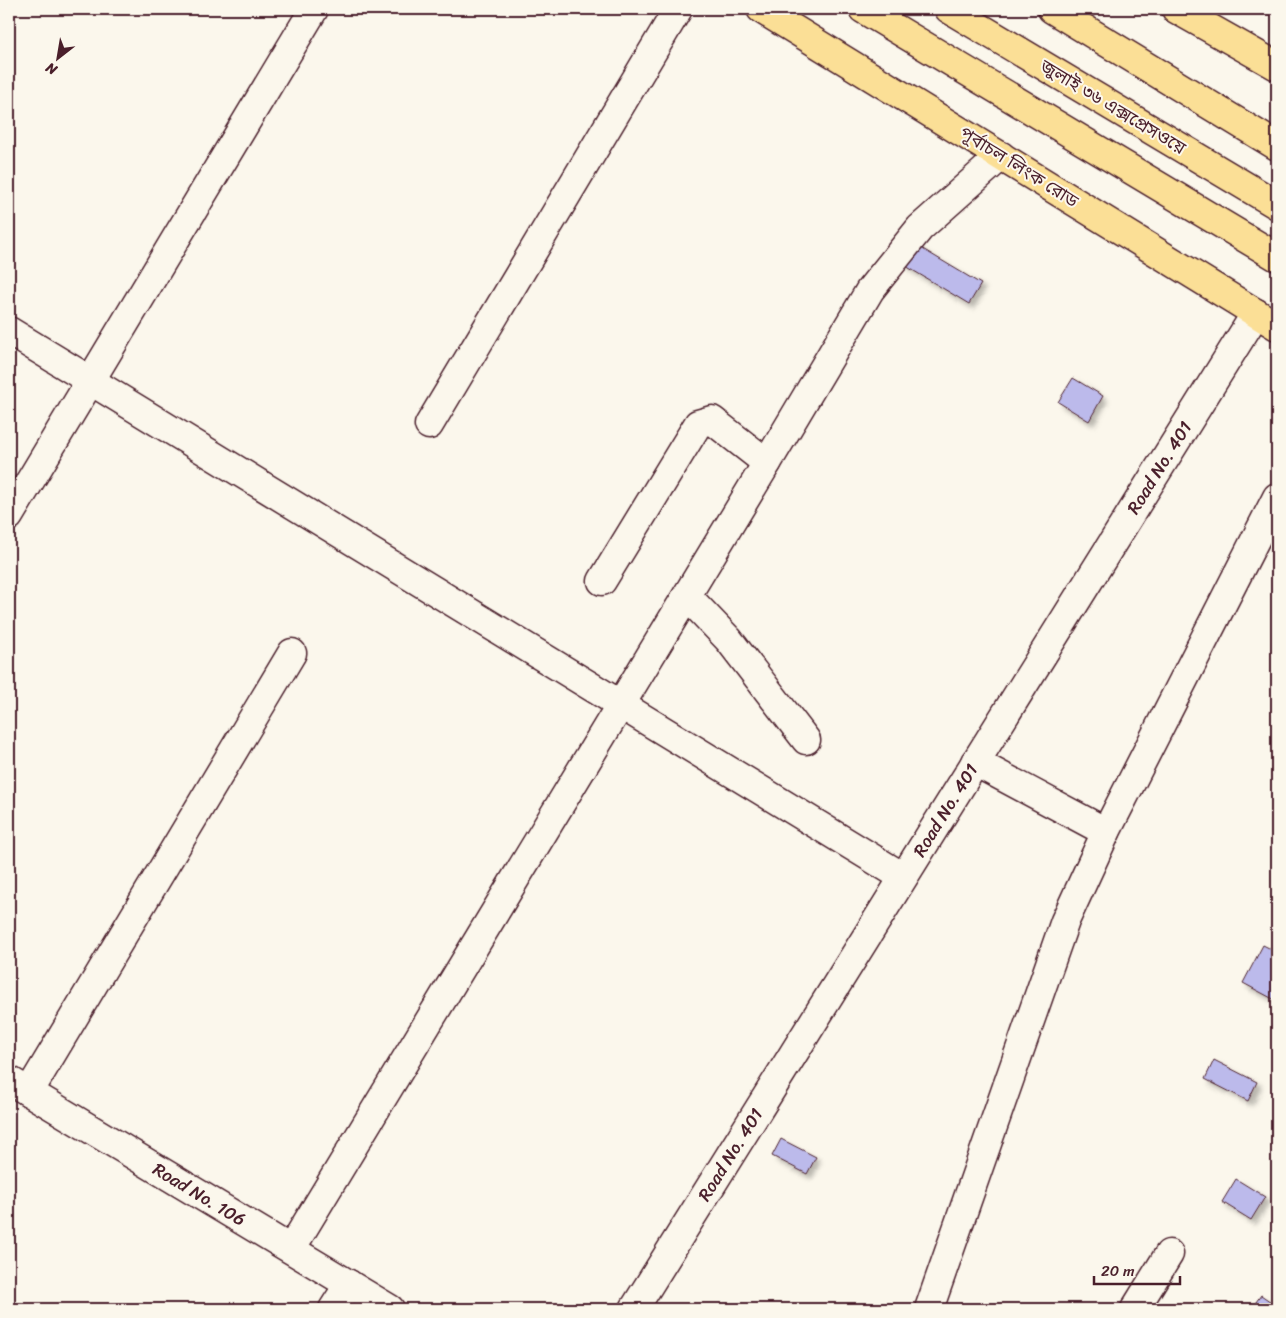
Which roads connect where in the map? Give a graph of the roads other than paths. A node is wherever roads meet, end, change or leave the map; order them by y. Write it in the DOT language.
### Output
graph roads {
  1 [pos="314,9"];
  2 [pos="678,9"];
  3 [pos="761,9"];
  4 [pos="863,9"];
  5 [pos="949,9"];
  6 [pos="1052,9"];
  7 [pos="1178,10"];
  8 [pos="1277,66"];
  9 [pos="1277,146"];
  10 [pos="1001,156"];
  11 [pos="1277,205"];
  12 [pos="1277,257"];
  13 [pos="1267,319"];
  14 [pos="9,331"];
  15 [pos="90,380"];
  16 [pos="429,425"];
  17 [pos="767,464"];
  18 [pos="1277,497"];
  19 [pos="9,516"];
  20 [pos="602,582"];
  21 [pos="687,596"];
  22 [pos="292,653"];
  23 [pos="621,704"];
  24 [pos="806,740"];
  25 [pos="975,762"];
  26 [pos="1106,832"];
  27 [pos="903,877"];
  28 [pos="19,1086"];
  29 [pos="290,1249"];
  30 [pos="1169,1254"];
  31 [pos="349,1284"];
  32 [pos="333,1309"];
  33 [pos="390,1309"];
  34 [pos="634,1309"];
  35 [pos="929,1309"];
  36 [pos="1135,1309"];
  1 -- 15 [label="street"];
  2 -- 16 [label="street"];
  3 -- 10 [label="main road, পূর্বাচল লিংক রোড"];
  4 -- 12 [label="main road"];
  5 -- 11 [label="main road, জুলাই ৩৬ এক্সপ্রেসওয়ে"];
  6 -- 9 [label="main road"];
  7 -- 8 [label="main road"];
  10 -- 13 [label="main road, পূর্বাচল লিংক রোড"];
  10 -- 17 [label="street"];
  13 -- 25 [label="street, Road No. 401"];
  14 -- 15 [label="street"];
  15 -- 19 [label="street"];
  15 -- 23 [label="street"];
  17 -- 20 [label="street"];
  17 -- 21 [label="street"];
  18 -- 26 [label="street"];
  21 -- 23 [label="street"];
  21 -- 24 [label="street"];
  22 -- 28 [label="street"];
  23 -- 27 [label="street"];
  23 -- 29 [label="street"];
  25 -- 26 [label="street"];
  25 -- 27 [label="street, Road No. 401"];
  26 -- 35 [label="street"];
  27 -- 34 [label="street, Road No. 401"];
  28 -- 29 [label="street, Road No. 106"];
  29 -- 31 [label="street, Road No. 106"];
  30 -- 36 [label="street"];
  31 -- 32 [label="street"];
  31 -- 33 [label="street, Road No. 106"];
}
